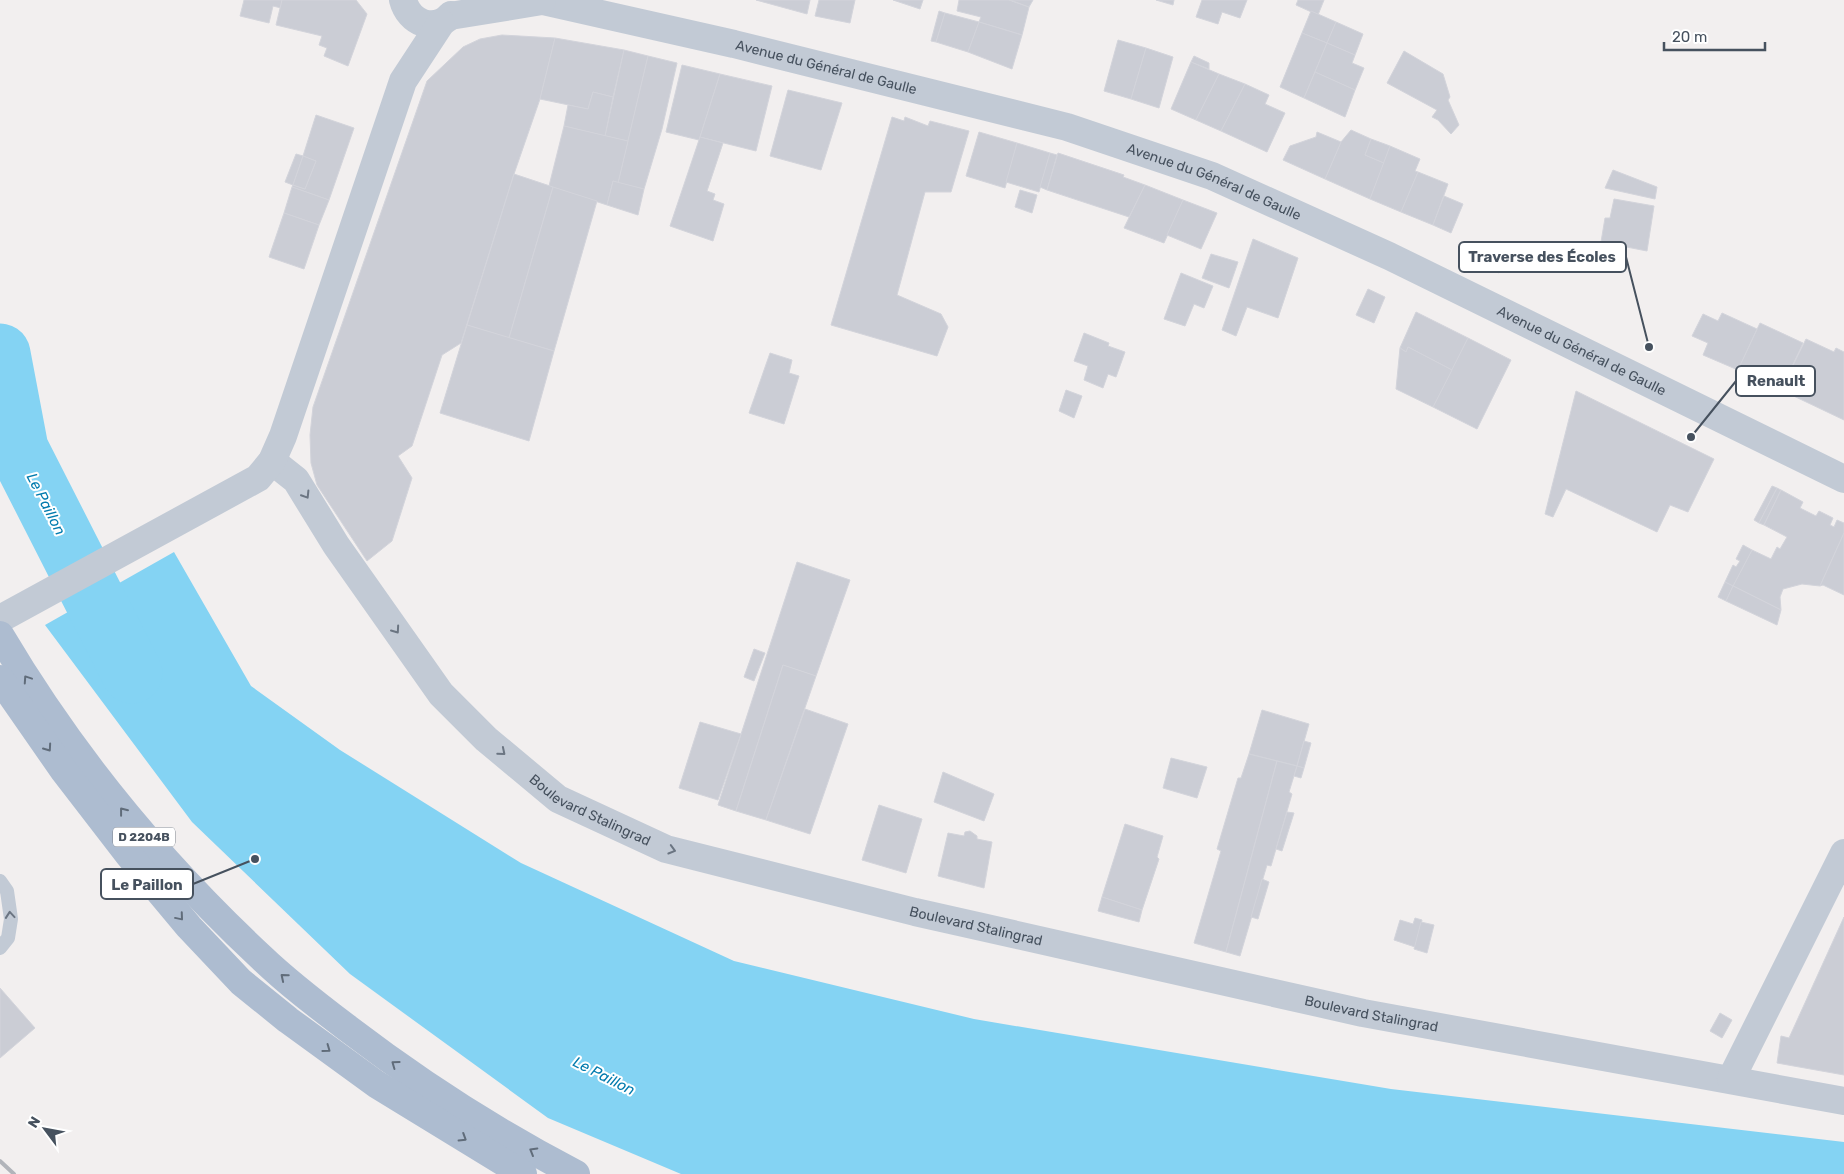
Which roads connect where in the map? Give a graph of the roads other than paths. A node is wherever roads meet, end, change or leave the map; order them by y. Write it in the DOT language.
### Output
graph roads {
  1 [pos="540,1"];
  2 [pos="404,3"];
  3 [pos="449,13"];
  4 [pos="403,81"];
  5 [pos="272,461"];
  6 [pos="1844,479"];
  7 [pos="0,619"];
  8 [pos="0,635"];
  9 [pos="0,679"];
  10 [pos="1844,853"];
  11 [pos="0,881"];
  12 [pos="0,948"];
  13 [pos="1731,1079"];
  14 [pos="1844,1101"];
  15 [pos="523,1174"];
  16 [pos="576,1174"];
  1 -- 3 [label="street, Avenue du Général de Gaulle"];
  1 -- 6 [label="street, Avenue du Général de Gaulle"];
  2 -- 3 [label="street, Avenue du Général de Gaulle"];
  2 -- 4 [label="street"];
  3 -- 4 [label="street"];
  4 -- 5 [label="street"];
  5 -- 7 [label="street"];
  5 -- 13 [label="street, Boulevard Stalingrad, one-way"];
  16 -- 8 [label="main road, D 2204B, one-way"];
  9 -- 15 [label="main road, D 2204B, one-way"];
  10 -- 13 [label="street"];
  12 -- 11 [label="lane, one-way"];
  13 -- 14 [label="street, Boulevard Stalingrad"];
}
